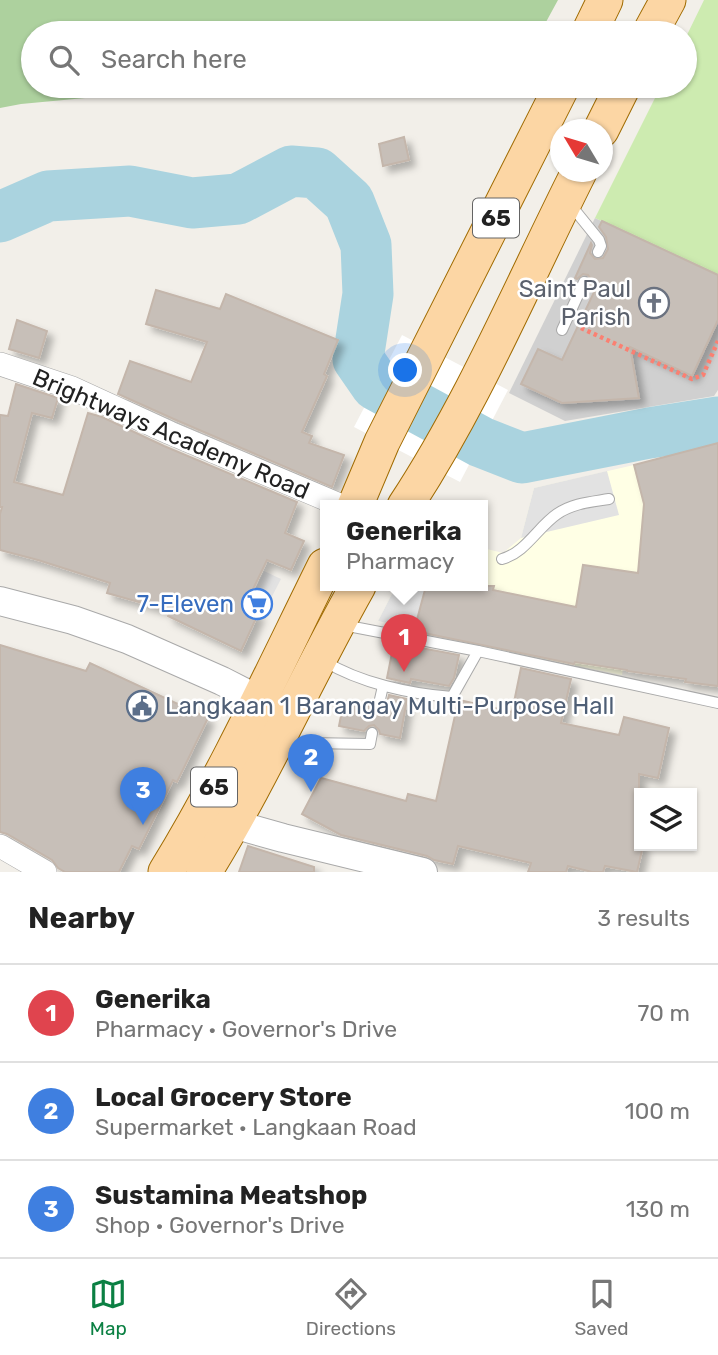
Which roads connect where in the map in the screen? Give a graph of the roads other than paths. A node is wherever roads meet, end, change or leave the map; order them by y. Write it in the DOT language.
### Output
graph roads {
  1 [pos="606,0"];
  2 [pos="668,0"];
  3 [pos="595,21"];
  4 [pos="657,21"];
  5 [pos="556,98"];
  6 [pos="617,98"];
  7 [pos="606,119"];
  8 [pos="572,185"];
  9 [pos="598,252"];
  10 [pos="584,282"];
  11 [pos="564,326"];
  12 [pos="0,364"];
  13 [pos="609,499"];
  14 [pos="328,500"];
  15 [pos="358,500"];
  16 [pos="409,500"];
  17 [pos="502,559"];
  18 [pos="320,576"];
  19 [pos="355,591"];
  20 [pos="0,601"];
  21 [pos="337,624"];
  22 [pos="478,651"];
  23 [pos="319,657"];
  24 [pos="383,686"];
  25 [pos="259,700"];
  26 [pos="718,703"];
  27 [pos="378,708"];
  28 [pos="372,733"];
  29 [pos="273,748"];
  30 [pos="233,824"];
  31 [pos="0,846"];
  32 [pos="45,872"];
  33 [pos="166,872"];
  34 [pos="204,872"];
  35 [pos="423,872"];
  1 -- 3 [label="main road"];
  2 -- 4 [label="main road"];
  5 -- 15 [label="main road, 65"];
  6 -- 7 [label="main road"];
  8 -- 9 [label="lane"];
  8 -- 16 [label="main road, 65"];
  10 -- 11 [label="lane"];
  12 -- 14 [label="street, Brightways Academy Road"];
  13 -- 17 [label="lane"];
  18 -- 25 [label="main road, 65"];
  19 -- 21 [label="main road, 65"];
  20 -- 25 [label="street"];
  21 -- 22 [label="lane"];
  21 -- 23 [label="main road, 65"];
  22 -- 24 [label="lane"];
  22 -- 26 [label="lane"];
  23 -- 24 [label="lane"];
  23 -- 29 [label="main road, 65"];
  24 -- 27 [label="lane"];
  25 -- 33 [label="main road, 65"];
  28 -- 29 [label="lane"];
  29 -- 30 [label="main road, 65"];
  30 -- 34 [label="main road, 65"];
  30 -- 35 [label="street"];
  31 -- 32 [label="street"];
}
